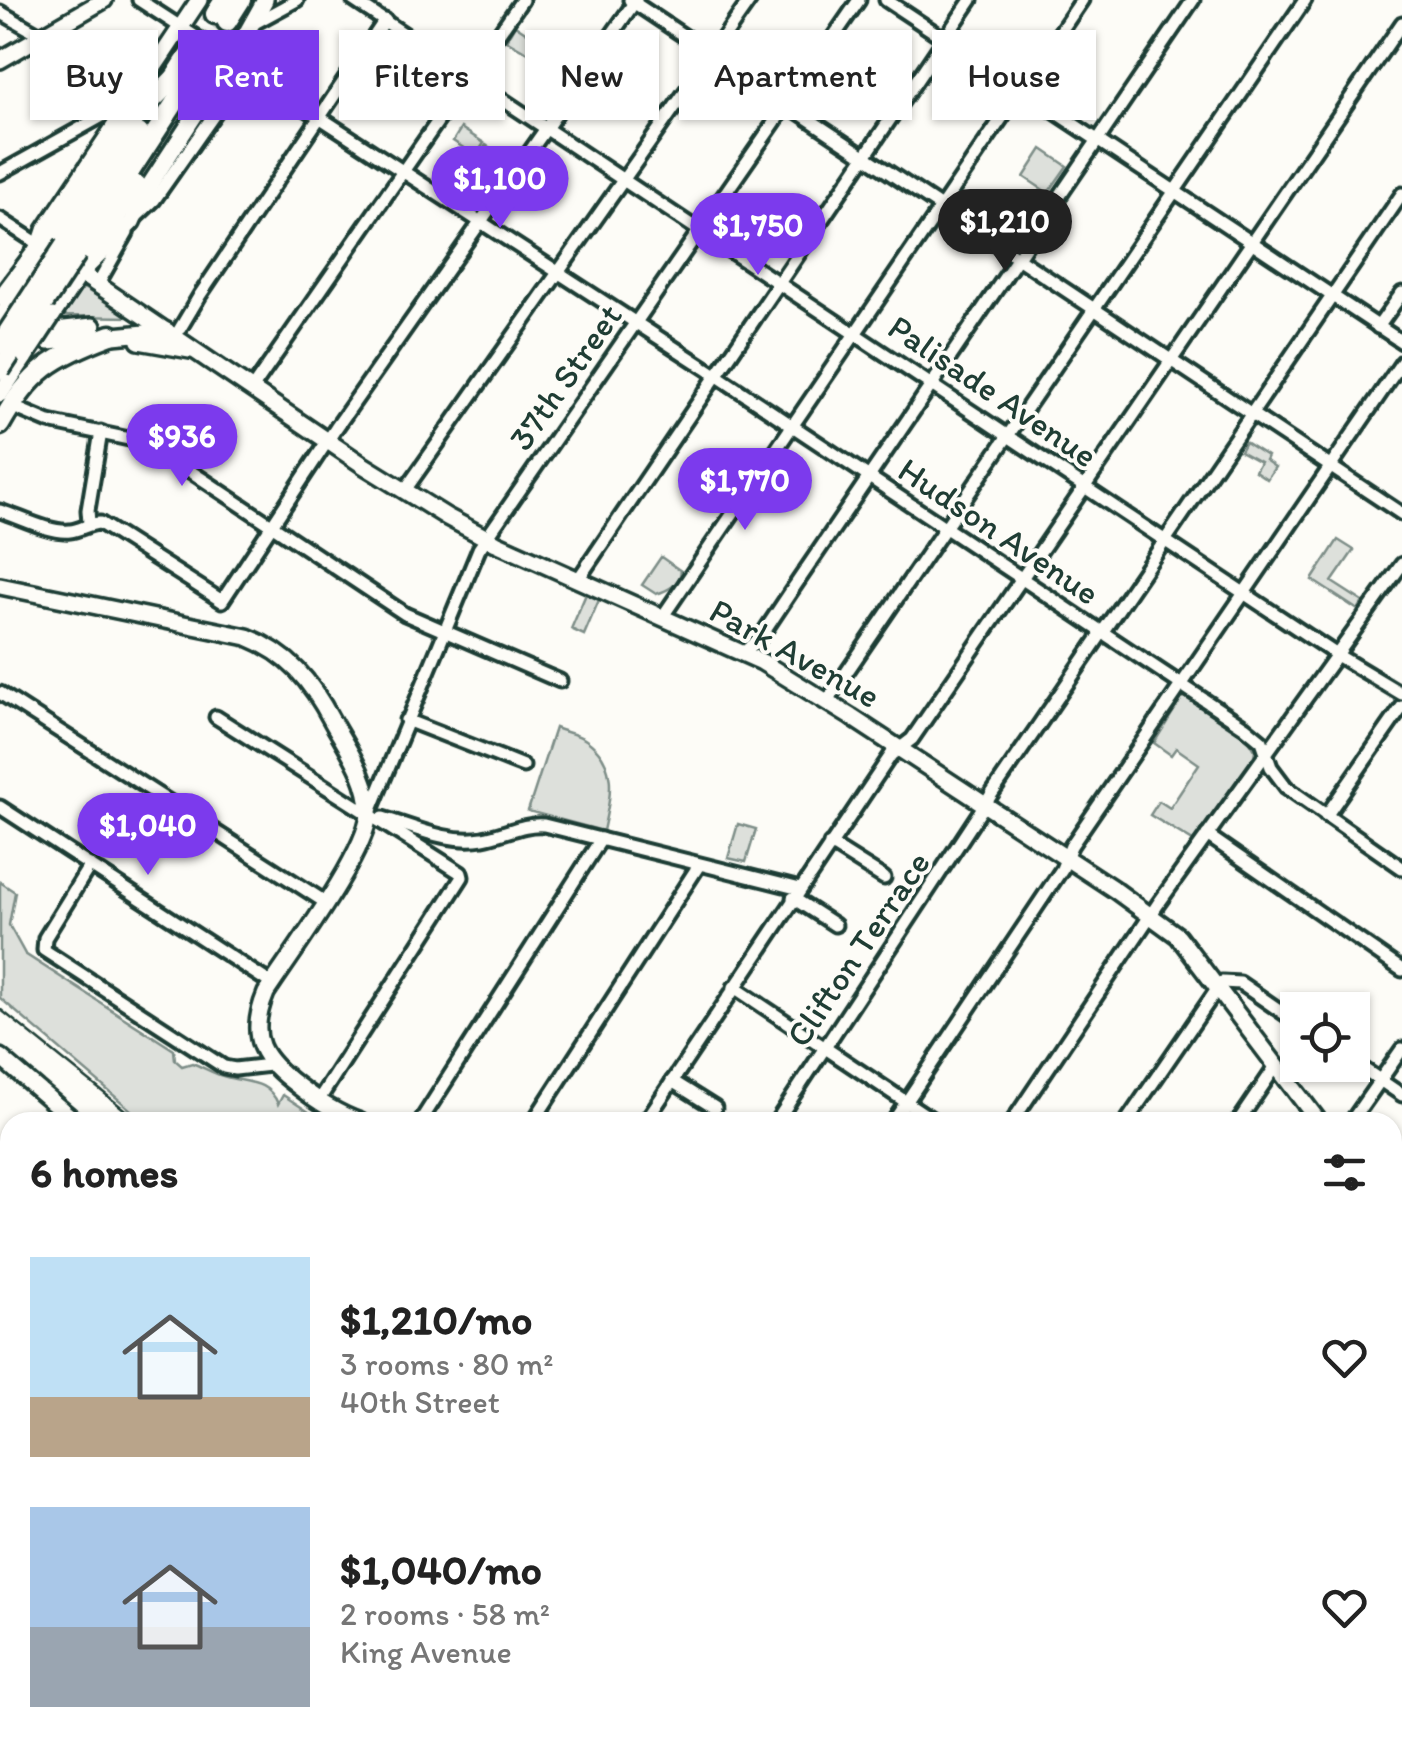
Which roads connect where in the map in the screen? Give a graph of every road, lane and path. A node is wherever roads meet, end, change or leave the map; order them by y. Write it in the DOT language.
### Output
graph roads {
  1 [pos="104,0"];
  2 [pos="139,0"];
  3 [pos="199,0"];
  4 [pos="240,0"];
  5 [pos="265,0"];
  6 [pos="297,0"];
  7 [pos="352,0"];
  8 [pos="522,0"];
  9 [pos="750,0"];
  10 [pos="858,0"];
  11 [pos="886,0"];
  12 [pos="971,0"];
  13 [pos="1082,0"];
  14 [pos="1193,0"];
  15 [pos="1305,0"];
  16 [pos="634,1"];
  17 [pos="0,12"];
  18 [pos="222,12"];
  19 [pos="385,20"];
  20 [pos="1402,23"];
  21 [pos="250,25"];
  22 [pos="182,28"];
  23 [pos="32,30"];
  24 [pos="52,30"];
  25 [pos="185,30"];
  26 [pos="247,30"];
  27 [pos="400,30"];
  28 [pos="501,30"];
  29 [pos="728,30"];
  30 [pos="838,30"];
  31 [pos="951,30"];
  32 [pos="1061,30"];
  33 [pos="679,32"];
  34 [pos="932,32"];
  35 [pos="30,43"];
  36 [pos="932,58"];
  37 [pos="0,60"];
  38 [pos="158,62"];
  39 [pos="505,99"];
  40 [pos="679,99"];
  41 [pos="319,115"];
  42 [pos="322,117"];
  43 [pos="96,120"];
  44 [pos="118,120"];
  45 [pos="192,120"];
  46 [pos="210,120"];
  47 [pos="438,120"];
  48 [pos="776,120"];
  49 [pos="811,120"];
  50 [pos="1000,120"];
  51 [pos="1067,120"];
  52 [pos="547,128"];
  53 [pos="1098,140"];
  54 [pos="865,156"];
  55 [pos="404,170"];
  56 [pos="0,174"];
  57 [pos="623,178"];
  58 [pos="1174,192"];
  59 [pos="1402,194"];
  60 [pos="943,206"];
  61 [pos="0,219"];
  62 [pos="481,221"];
  63 [pos="132,222"];
  64 [pos="701,229"];
  65 [pos="1251,243"];
  66 [pos="64,256"];
  67 [pos="1018,258"];
  68 [pos="558,272"];
  69 [pos="780,282"];
  70 [pos="98,284"];
  71 [pos="1402,293"];
  72 [pos="1330,296"];
  73 [pos="0,298"];
  74 [pos="1095,309"];
  75 [pos="0,322"];
  76 [pos="636,323"];
  77 [pos="1378,327"];
  78 [pos="52,329"];
  79 [pos="856,333"];
  80 [pos="171,334"];
  81 [pos="111,335"];
  82 [pos="4,341"];
  83 [pos="1402,342"];
  84 [pos="194,351"];
  85 [pos="26,357"];
  86 [pos="1171,361"];
  87 [pos="1402,362"];
  88 [pos="0,370"];
  89 [pos="716,374"];
  90 [pos="934,384"];
  91 [pos="252,389"];
  92 [pos="6,400"];
  93 [pos="1251,414"];
  94 [pos="0,426"];
  95 [pos="792,426"];
  96 [pos="101,432"];
  97 [pos="1010,435"];
  98 [pos="329,440"];
  99 [pos="1331,466"];
  100 [pos="870,478"];
  101 [pos="1085,486"];
  102 [pos="405,490"];
  103 [pos="0,511"];
  104 [pos="1402,514"];
  105 [pos="89,523"];
  106 [pos="273,526"];
  107 [pos="946,528"];
  108 [pos="486,538"];
  109 [pos="1165,539"];
  110 [pos="1402,564"];
  111 [pos="579,578"];
  112 [pos="1022,580"];
  113 [pos="0,586"];
  114 [pos="1245,592"];
  115 [pos="663,616"];
  116 [pos="444,630"];
  117 [pos="1102,633"];
  118 [pos="742,654"];
  119 [pos="1337,656"];
  120 [pos="560,681"];
  121 [pos="1181,686"];
  122 [pos="0,693"];
  123 [pos="1402,694"];
  124 [pos="827,701"];
  125 [pos="1402,707"];
  126 [pos="216,717"];
  127 [pos="406,720"];
  128 [pos="900,749"];
  129 [pos="1266,752"];
  130 [pos="524,766"];
  131 [pos="985,805"];
  132 [pos="0,807"];
  133 [pos="369,814"];
  134 [pos="1326,816"];
  135 [pos="1207,835"];
  136 [pos="601,840"];
  137 [pos="830,844"];
  138 [pos="1067,858"];
  139 [pos="699,864"];
  140 [pos="90,865"];
  141 [pos="1402,868"];
  142 [pos="884,878"];
  143 [pos="796,894"];
  144 [pos="325,902"];
  145 [pos="1150,915"];
  146 [pos="835,926"];
  147 [pos="1402,970"];
  148 [pos="272,984"];
  149 [pos="1217,986"];
  150 [pos="734,987"];
  151 [pos="1280,1011"];
  152 [pos="826,1048"];
  153 [pos="1402,1049"];
  154 [pos="0,1057"];
  155 [pos="270,1066"];
  156 [pos="1276,1066"];
  157 [pos="1370,1073"];
  158 [pos="1380,1080"];
  159 [pos="672,1081"];
  160 [pos="1402,1095"];
  161 [pos="318,1102"];
  162 [pos="906,1103"];
  163 [pos="716,1108"];
  164 [pos="64,1112"];
  165 [pos="339,1112"];
  166 [pos="426,1112"];
  167 [pos="539,1112"];
  168 [pos="652,1112"];
  169 [pos="783,1112"];
  170 [pos="900,1112"];
  171 [pos="920,1112"];
  172 [pos="1019,1112"];
  173 [pos="1133,1112"];
  174 [pos="1245,1112"];
  175 [pos="1311,1112"];
  176 [pos="1358,1112"];
  1 -- 24 [label="main road"];
  2 -- 22 [label="street, Hudson Avenue"];
  3 -- 22 [label="main road"];
  4 -- 18 [label="highway"];
  5 -- 21 [label="main road"];
  6 -- 21 [label="street"];
  7 -- 19 [label="street, Palisade Avenue"];
  8 -- 28 [label="street"];
  9 -- 29 [label="street"];
  10 -- 30 [label="street, 37th Street"];
  11 -- 34 [label="street"];
  12 -- 31 [label="street"];
  13 -- 32 [label="street"];
  14 -- 53 [label="street"];
  15 -- 58 [label="street"];
  16 -- 33 [label="street"];
  16 -- 52 [label="street"];
  17 -- 23 [label="street"];
  19 -- 27 [label="street, Palisade Avenue"];
  19 -- 42 [label="street"];
  20 -- 65 [label="street"];
  21 -- 26 [label="main road"];
  22 -- 25 [label="street, Hudson Avenue"];
  22 -- 38 [label="main road"];
  35 -- 37 [label="main road"];
  36 -- 54 [label="street"];
  39 -- 52 [label="street, Palisade Avenue"];
  40 -- 57 [label="street"];
  41 -- 42 [label="street, Hudson Avenue"];
  42 -- 55 [label="street, Hudson Avenue"];
  42 -- 80 [label="street"];
  43 -- 56 [label="street"];
  44 -- 66 [label="main road"];
  45 -- 63 [label="main road"];
  46 -- 63 [label="street"];
  47 -- 55 [label="street"];
  48 -- 64 [label="street, 37th Street"];
  49 -- 54 [label="street"];
  50 -- 60 [label="street"];
  51 -- 53 [label="street"];
  52 -- 57 [label="street, Palisade Avenue"];
  52 -- 62 [label="street"];
  53 -- 58 [label="street"];
  53 -- 67 [label="street"];
  54 -- 60 [label="street"];
  54 -- 69 [label="street"];
  55 -- 62 [label="street, Hudson Avenue"];
  55 -- 91 [label="street"];
  57 -- 64 [label="street, Palisade Avenue"];
  57 -- 68 [label="street"];
  58 -- 65 [label="street"];
  58 -- 74 [label="street"];
  59 -- 72 [label="street, Clifton Terrace"];
  60 -- 67 [label="street"];
  60 -- 79 [label="street"];
  61 -- 66 [label="street"];
  62 -- 68 [label="street, Hudson Avenue"];
  62 -- 98 [label="street"];
  63 -- 66 [label="main road"];
  63 -- 70 [label="street"];
  64 -- 69 [label="street, Palisade Avenue"];
  64 -- 76 [label="street, 37th Street"];
  65 -- 72 [label="street"];
  65 -- 86 [label="street"];
  66 -- 66 [label="highway"];
  66 -- 70 [label="main road, Park Avenue"];
  66 -- 73 [label="main road"];
  66 -- 75 [label="highway"];
  66 -- 78 [label="main road"];
  66 -- 82 [label="highway, bridge"];
  66 -- 88 [label="highway, bridge"];
  67 -- 74 [label="street"];
  67 -- 90 [label="street"];
  68 -- 76 [label="street, Hudson Avenue"];
  68 -- 102 [label="street"];
  69 -- 79 [label="street, Palisade Avenue"];
  69 -- 89 [label="street"];
  70 -- 80 [label="main road, Park Avenue"];
  71 -- 77 [label="street"];
  72 -- 77 [label="street"];
  72 -- 93 [label="street, Clifton Terrace"];
  74 -- 86 [label="street"];
  74 -- 97 [label="street"];
  76 -- 89 [label="street, Hudson Avenue"];
  76 -- 108 [label="street, 37th Street"];
  77 -- 83 [label="street"];
  78 -- 80 [label="main road, Park Avenue"];
  78 -- 81 [label="main road"];
  78 -- 85 [label="main road, bridge"];
  79 -- 90 [label="street, Palisade Avenue"];
  79 -- 95 [label="street"];
  80 -- 81 [label="main road"];
  80 -- 84 [label="main road, Park Avenue"];
  81 -- 84 [label="main road"];
  81 -- 92 [label="highway"];
  84 -- 91 [label="main road, Park Avenue"];
  85 -- 92 [label="highway"];
  86 -- 93 [label="street"];
  86 -- 101 [label="street"];
  87 -- 99 [label="street"];
  89 -- 95 [label="street, Hudson Avenue"];
  89 -- 111 [label="street"];
  90 -- 97 [label="street, Palisade Avenue"];
  90 -- 100 [label="street"];
  91 -- 98 [label="main road, Park Avenue"];
  92 -- 94 [label="highway"];
  92 -- 96 [label="street"];
  93 -- 99 [label="street"];
  93 -- 109 [label="street, Clifton Terrace"];
  95 -- 100 [label="street, Hudson Avenue"];
  95 -- 115 [label="street"];
  96 -- 105 [label="street"];
  96 -- 106 [label="street"];
  97 -- 101 [label="street, Palisade Avenue"];
  97 -- 107 [label="street"];
  98 -- 102 [label="main road, Park Avenue"];
  98 -- 106 [label="street"];
  99 -- 104 [label="street"];
  99 -- 114 [label="street"];
  100 -- 107 [label="street, Hudson Avenue"];
  100 -- 118 [label="street"];
  101 -- 109 [label="street, Palisade Avenue"];
  101 -- 112 [label="street"];
  102 -- 108 [label="main road, Park Avenue"];
  103 -- 105 [label="street"];
  105 -- 106 [label="street"];
  106 -- 116 [label="street"];
  107 -- 112 [label="street, Hudson Avenue"];
  107 -- 124 [label="street"];
  108 -- 111 [label="main road, Park Avenue"];
  108 -- 116 [label="street, 37th Street"];
  109 -- 114 [label="street, Palisade Avenue"];
  109 -- 117 [label="street, Clifton Terrace"];
  110 -- 119 [label="street"];
  111 -- 115 [label="main road, Park Avenue"];
  112 -- 117 [label="street, Hudson Avenue"];
  112 -- 128 [label="street"];
  113 -- 133 [label="main road"];
  114 -- 119 [label="street, Palisade Avenue"];
  114 -- 121 [label="street"];
  115 -- 118 [label="main road, Park Avenue"];
  116 -- 120 [label="street"];
  116 -- 127 [label="street, 37th Street"];
  117 -- 121 [label="street, Hudson Avenue"];
  117 -- 131 [label="street, Clifton Terrace"];
  118 -- 124 [label="main road, Park Avenue"];
  119 -- 123 [label="street, Palisade Avenue"];
  119 -- 129 [label="street"];
  121 -- 129 [label="street, Hudson Avenue"];
  121 -- 138 [label="street"];
  122 -- 144 [label="street"];
  124 -- 128 [label="main road, Park Avenue"];
  125 -- 134 [label="street"];
  126 -- 133 [label="street"];
  127 -- 130 [label="street"];
  127 -- 133 [label="street, 37th Street"];
  128 -- 131 [label="main road, Park Avenue"];
  128 -- 137 [label="street"];
  129 -- 134 [label="street, Hudson Avenue"];
  129 -- 135 [label="street"];
  131 -- 138 [label="main road, Park Avenue"];
  131 -- 152 [label="street, Clifton Terrace"];
  132 -- 140 [label="street"];
  133 -- 136 [label="street"];
  133 -- 144 [label="main road"];
  133 -- 161 [label="street"];
  134 -- 141 [label="street, Hudson Avenue"];
  135 -- 145 [label="street"];
  135 -- 147 [label="street"];
  136 -- 139 [label="street"];
  136 -- 166 [label="street"];
  137 -- 142 [label="street"];
  137 -- 143 [label="street"];
  138 -- 145 [label="main road, Park Avenue"];
  138 -- 162 [label="street"];
  139 -- 143 [label="street"];
  139 -- 167 [label="street"];
  140 -- 148 [label="street"];
  140 -- 155 [label="street"];
  143 -- 146 [label="street"];
  143 -- 150 [label="street"];
  144 -- 148 [label="main road"];
  145 -- 149 [label="main road, Park Avenue"];
  145 -- 172 [label="street"];
  148 -- 155 [label="main road"];
  149 -- 151 [label="street"];
  149 -- 156 [label="main road, Park Avenue"];
  149 -- 173 [label="street"];
  150 -- 152 [label="street"];
  150 -- 159 [label="street"];
  152 -- 162 [label="street"];
  152 -- 169 [label="street, Clifton Terrace"];
  153 -- 158 [label="street"];
  154 -- 164 [label="main road"];
  155 -- 161 [label="main road"];
  156 -- 174 [label="street"];
  156 -- 175 [label="main road, Park Avenue"];
  157 -- 158 [label="street"];
  158 -- 160 [label="street"];
  158 -- 176 [label="street"];
  159 -- 163 [label="street"];
  159 -- 168 [label="street"];
  161 -- 165 [label="main road"];
  162 -- 170 [label="street"];
  162 -- 171 [label="street"];
}
